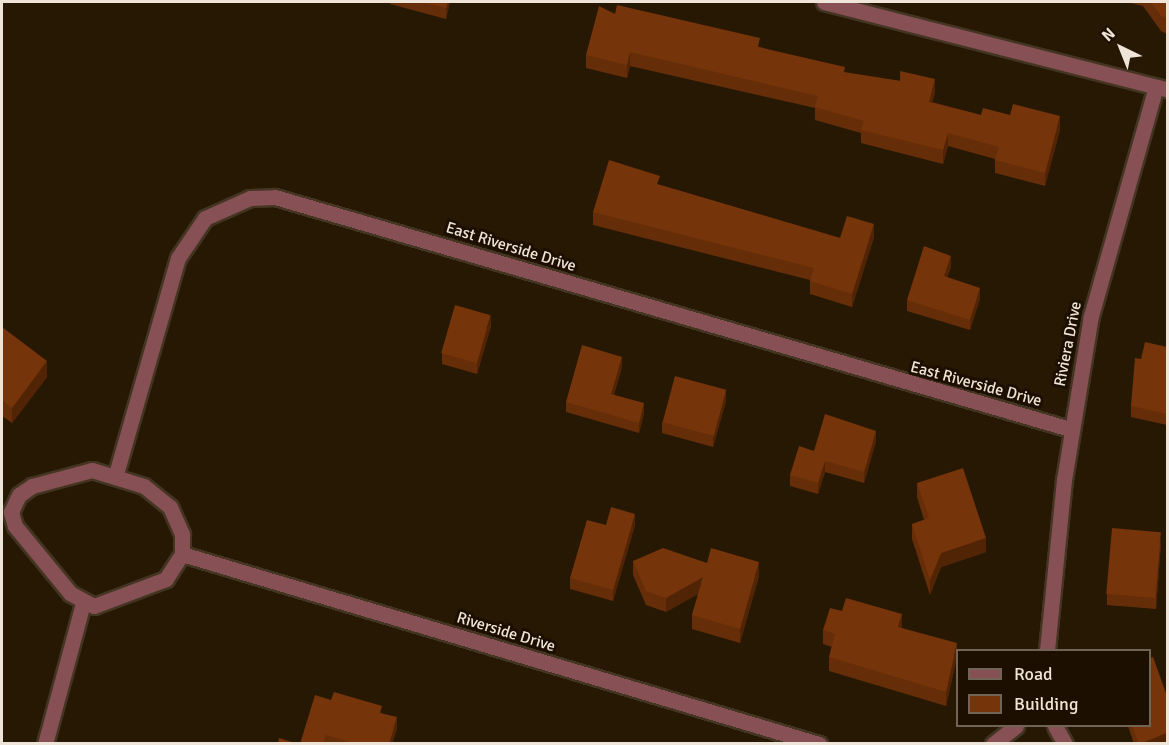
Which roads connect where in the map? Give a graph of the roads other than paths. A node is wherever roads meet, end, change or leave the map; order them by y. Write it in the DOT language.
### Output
graph roads {
  1 [pos="824,2"];
  2 [pos="1162,89"];
  3 [pos="1070,429"];
  4 [pos="116,474"];
  5 [pos="6,503"];
  6 [pos="183,554"];
  7 [pos="83,603"];
  8 [pos="1047,649"];
  9 [pos="1015,727"];
  10 [pos="1056,727"];
  11 [pos="45,744"];
  12 [pos="819,744"];
  13 [pos="993,744"];
  14 [pos="1065,744"];
  1 -- 2 [label="street"];
  2 -- 3 [label="street, Riviera Drive"];
  3 -- 4 [label="street, East Riverside Drive"];
  3 -- 8 [label="street, Riviera Drive"];
  4 -- 5 [label="street"];
  4 -- 6 [label="street"];
  5 -- 7 [label="street"];
  6 -- 7 [label="street"];
  6 -- 12 [label="street, Riverside Drive"];
  7 -- 11 [label="street"];
  9 -- 13 [label="street"];
  10 -- 14 [label="street"];
}
